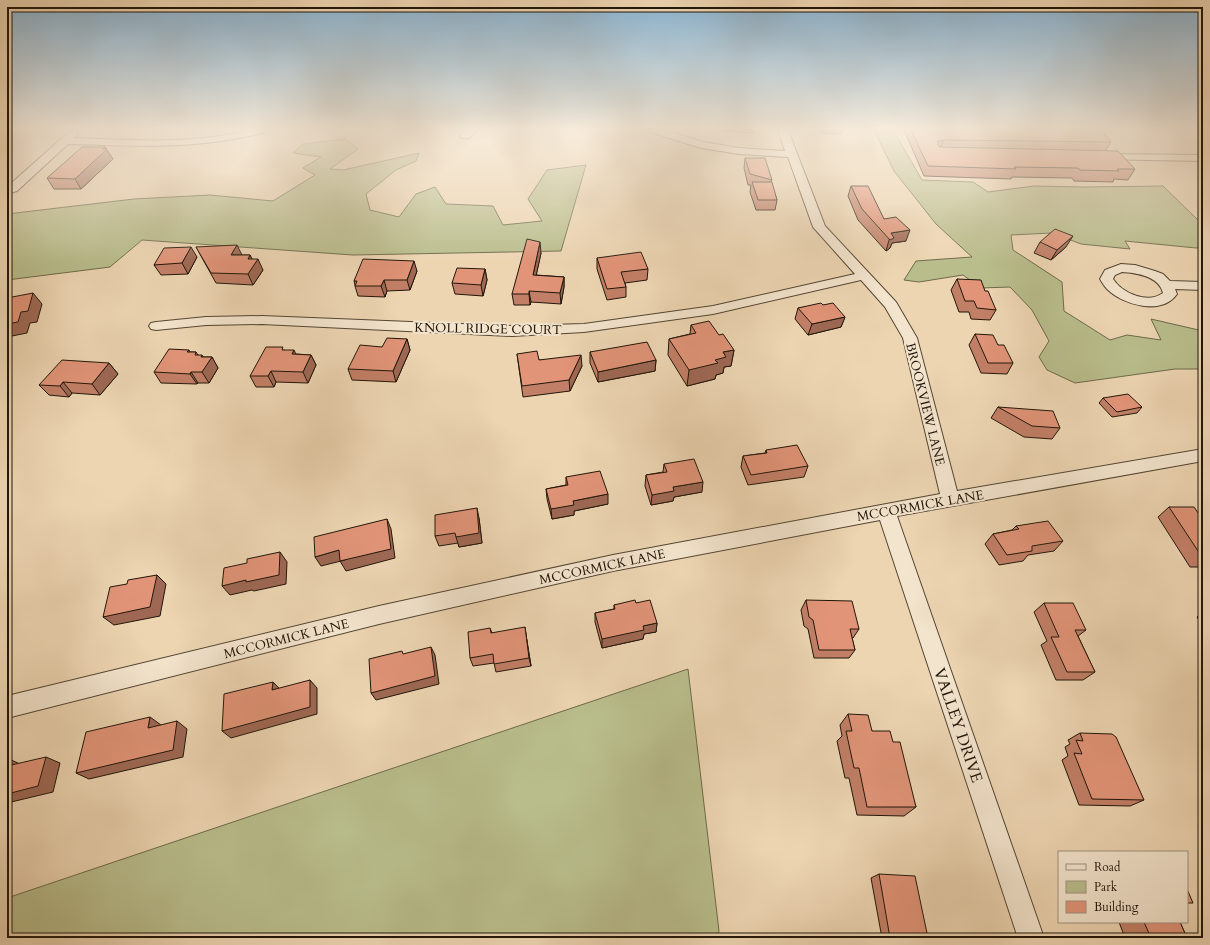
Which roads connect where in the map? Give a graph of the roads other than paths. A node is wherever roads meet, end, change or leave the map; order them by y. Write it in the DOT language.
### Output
graph roads {
  1 [pos="28,174"];
  2 [pos="799,174"];
  3 [pos="7,192"];
  4 [pos="863,276"];
  5 [pos="1167,285"];
  6 [pos="1203,286"];
  7 [pos="156,326"];
  8 [pos="1200,461"];
  9 [pos="950,499"];
  10 [pos="886,511"];
  11 [pos="7,707"];
  12 [pos="1031,938"];
  1 -- 3 [label="street"];
  2 -- 4 [label="street, BROOKVIEW LANE"];
  4 -- 7 [label="street, KNOLL RIDGE COURT"];
  4 -- 9 [label="street, BROOKVIEW LANE"];
  5 -- 6 [label="street"];
  8 -- 9 [label="street, MCCORMICK LANE"];
  9 -- 10 [label="street, MCCORMICK LANE"];
  10 -- 11 [label="street, MCCORMICK LANE"];
  10 -- 12 [label="street, VALLEY DRIVE"];
}
